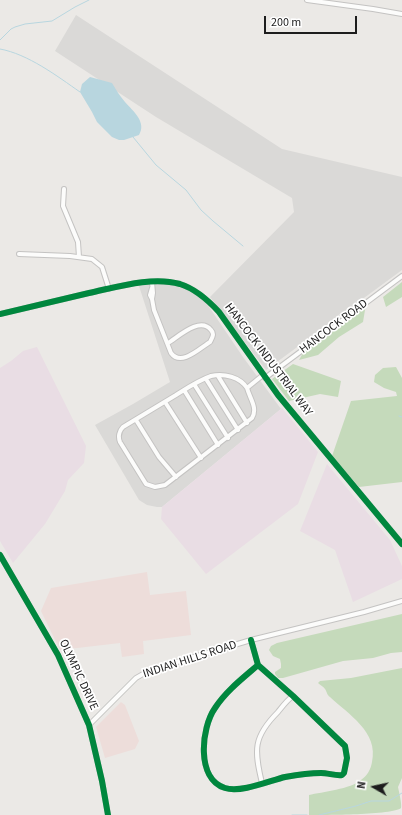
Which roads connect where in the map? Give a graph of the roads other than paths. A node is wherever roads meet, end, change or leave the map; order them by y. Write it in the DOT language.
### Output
graph roads {
  1 [pos="307,0"];
  2 [pos="402,14"];
  3 [pos="64,190"];
  4 [pos="19,254"];
  5 [pos="79,257"];
  6 [pos="402,276"];
  7 [pos="152,282"];
  8 [pos="110,289"];
  9 [pos="0,314"];
  10 [pos="168,343"];
  11 [pos="218,376"];
  12 [pos="264,377"];
  13 [pos="206,378"];
  14 [pos="194,384"];
  15 [pos="247,388"];
  16 [pos="184,390"];
  17 [pos="165,402"];
  18 [pos="136,420"];
  19 [pos="247,423"];
  20 [pos="238,430"];
  21 [pos="228,438"];
  22 [pos="218,445"];
  23 [pos="200,458"];
  24 [pos="176,477"];
  25 [pos="402,544"];
  26 [pos="0,555"];
  27 [pos="402,600"];
  28 [pos="251,640"];
  29 [pos="258,665"];
  30 [pos="293,696"];
  31 [pos="89,725"];
  32 [pos="262,783"];
  33 [pos="108,815"];
  1 -- 2 [label="street"];
  3 -- 5 [label="street"];
  4 -- 5 [label="street"];
  5 -- 8 [label="street"];
  6 -- 12 [label="street, HANCOCK ROAD"];
  7 -- 8 [label="street, HANCOCK INDUSTRIAL WAY"];
  7 -- 10 [label="street"];
  7 -- 12 [label="street, HANCOCK INDUSTRIAL WAY"];
  8 -- 9 [label="street, HANCOCK INDUSTRIAL WAY"];
  10 -- 10 [label="street"];
  11 -- 13 [label="street"];
  11 -- 15 [label="street"];
  11 -- 19 [label="street"];
  12 -- 15 [label="street, HANCOCK ROAD"];
  12 -- 25 [label="street, HANCOCK INDUSTRIAL WAY"];
  13 -- 14 [label="street"];
  13 -- 20 [label="street"];
  14 -- 16 [label="street"];
  14 -- 21 [label="street"];
  15 -- 19 [label="street"];
  16 -- 17 [label="street"];
  16 -- 22 [label="street"];
  17 -- 18 [label="street"];
  17 -- 23 [label="street"];
  18 -- 24 [label="street"];
  18 -- 24 [label="street"];
  19 -- 20 [label="street"];
  20 -- 21 [label="street"];
  21 -- 22 [label="street"];
  22 -- 23 [label="street"];
  23 -- 24 [label="street"];
  26 -- 31 [label="street, OLYMPIC DRIVE"];
  27 -- 28 [label="street, INDIAN HILLS ROAD"];
  28 -- 29 [label="street"];
  28 -- 31 [label="street, INDIAN HILLS ROAD"];
  29 -- 30 [label="street"];
  29 -- 32 [label="street"];
  30 -- 32 [label="street"];
  30 -- 32 [label="street"];
  31 -- 33 [label="street, OLYMPIC DRIVE"];
}
